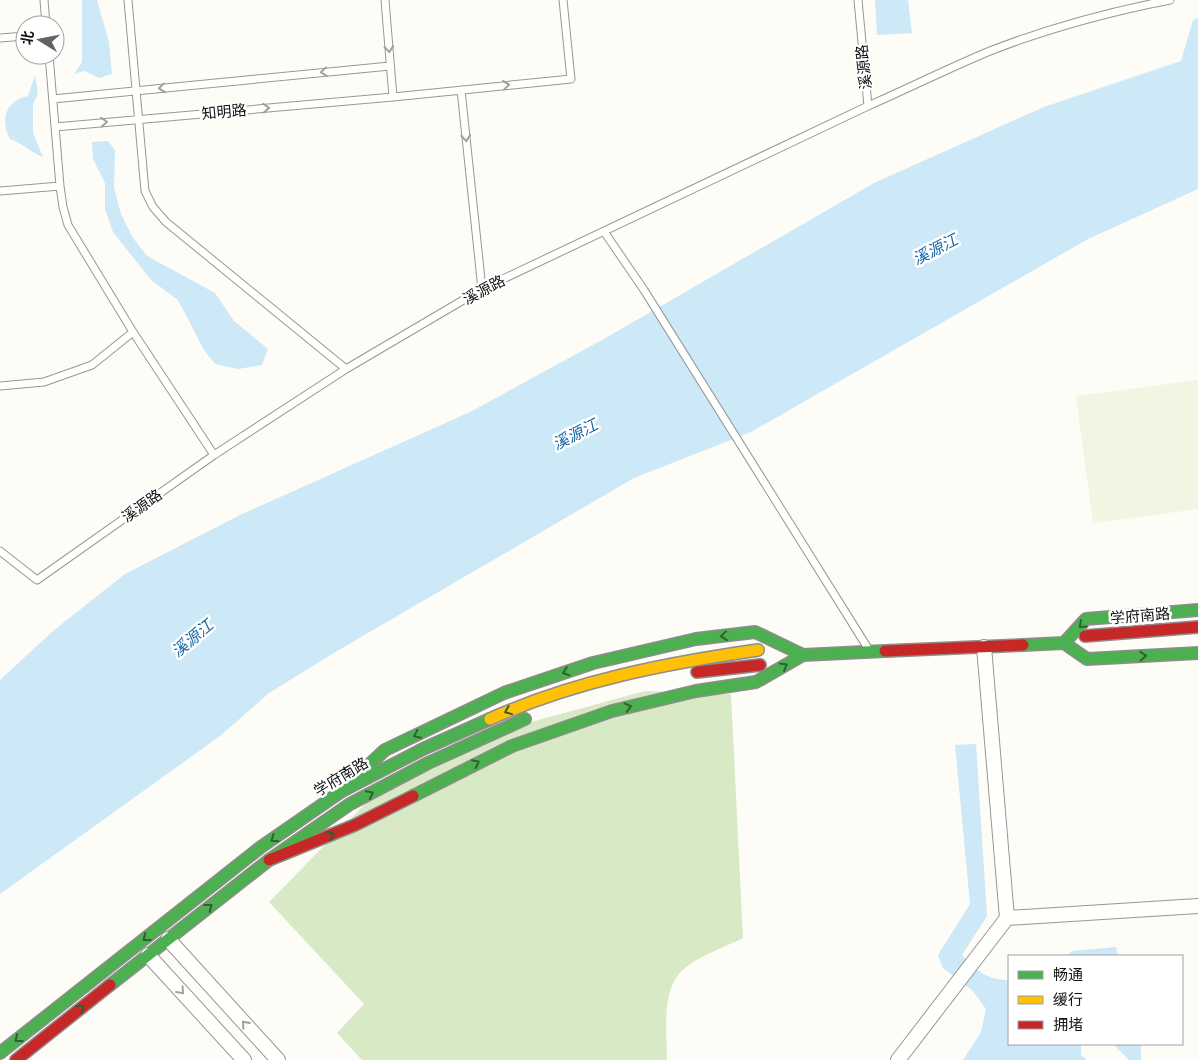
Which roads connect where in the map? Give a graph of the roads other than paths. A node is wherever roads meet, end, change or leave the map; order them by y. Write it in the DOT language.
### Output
graph roads {
  1 [pos="44,0"];
  2 [pos="128,0"];
  3 [pos="385,0"];
  4 [pos="563,0"];
  5 [pos="858,0"];
  6 [pos="1170,0"];
  7 [pos="45,15"];
  8 [pos="15,37"];
  9 [pos="0,38"];
  10 [pos="50,65"];
  11 [pos="390,66"];
  12 [pos="461,90"];
  13 [pos="136,91"];
  14 [pos="393,97"];
  15 [pos="53,99"];
  16 [pos="868,106"];
  17 [pos="138,119"];
  18 [pos="55,127"];
  19 [pos="60,186"];
  20 [pos="0,192"];
  21 [pos="605,232"];
  22 [pos="482,289"];
  23 [pos="132,332"];
  24 [pos="346,369"];
  25 [pos="0,386"];
  26 [pos="214,456"];
  27 [pos="0,551"];
  28 [pos="1198,610"];
  29 [pos="1198,627"];
  30 [pos="1085,636"];
  31 [pos="1170,642"];
  32 [pos="1064,643"];
  33 [pos="984,647"];
  34 [pos="1086,649"];
  35 [pos="758,650"];
  36 [pos="870,652"];
  37 [pos="1198,653"];
  38 [pos="803,655"];
  39 [pos="760,665"];
  40 [pos="688,674"];
  41 [pos="532,717"];
  42 [pos="342,791"];
  43 [pos="269,860"];
  44 [pos="1198,906"];
  45 [pos="1007,918"];
  46 [pos="168,939"];
  47 [pos="148,955"];
  48 [pos="0,1053"];
  49 [pos="16,1060"];
  50 [pos="244,1060"];
  51 [pos="278,1060"];
  52 [pos="898,1060"];
  1 -- 7 [label="lane"];
  2 -- 13 [label="lane"];
  3 -- 11 [label="lane, one-way"];
  12 -- 4 [label="lane, 知明路, one-way"];
  5 -- 16 [label="lane, 溪源路"];
  6 -- 16 [label="lane"];
  8 -- 9 [label="lane"];
  10 -- 15 [label="lane"];
  11 -- 13 [label="lane, 知明路, one-way"];
  11 -- 14 [label="lane"];
  12 -- 14 [label="lane, 知明路"];
  12 -- 22 [label="lane, one-way"];
  13 -- 15 [label="lane, 知明路"];
  13 -- 17 [label="lane"];
  17 -- 14 [label="lane, 知明路, one-way"];
  15 -- 18 [label="lane"];
  16 -- 21 [label="lane, 溪源路"];
  18 -- 17 [label="lane, 知明路, one-way"];
  17 -- 24 [label="lane"];
  18 -- 19 [label="lane"];
  19 -- 20 [label="lane"];
  19 -- 23 [label="lane"];
  21 -- 22 [label="lane, 溪源路"];
  21 -- 36 [label="lane"];
  22 -- 24 [label="lane, 溪源路"];
  23 -- 25 [label="lane"];
  23 -- 26 [label="lane"];
  24 -- 26 [label="lane, 溪源路"];
  26 -- 27 [label="lane, 溪源路"];
  28 -- 32 [label="main road, one-way"];
  29 -- 30 [label="main road, 学府南路"];
  31 -- 34 [label="main road, 学府南路"];
  32 -- 33 [label="main road"];
  32 -- 37 [label="main road, one-way"];
  33 -- 36 [label="main road"];
  33 -- 45 [label="street"];
  35 -- 42 [label="main road, 学府南路, one-way"];
  36 -- 38 [label="main road"];
  38 -- 42 [label="main road, one-way"];
  43 -- 38 [label="main road, one-way"];
  39 -- 40 [label="main road"];
  43 -- 41 [label="main road, 学府南路, one-way"];
  42 -- 48 [label="main road, 学府南路, one-way"];
  46 -- 43 [label="main road, 学府南路, one-way"];
  44 -- 45 [label="street"];
  45 -- 52 [label="street"];
  46 -- 47 [label="main road, 学府南路"];
  51 -- 46 [label="street, one-way"];
  49 -- 47 [label="main road, 学府南路, one-way"];
  47 -- 50 [label="street, one-way"];
}
